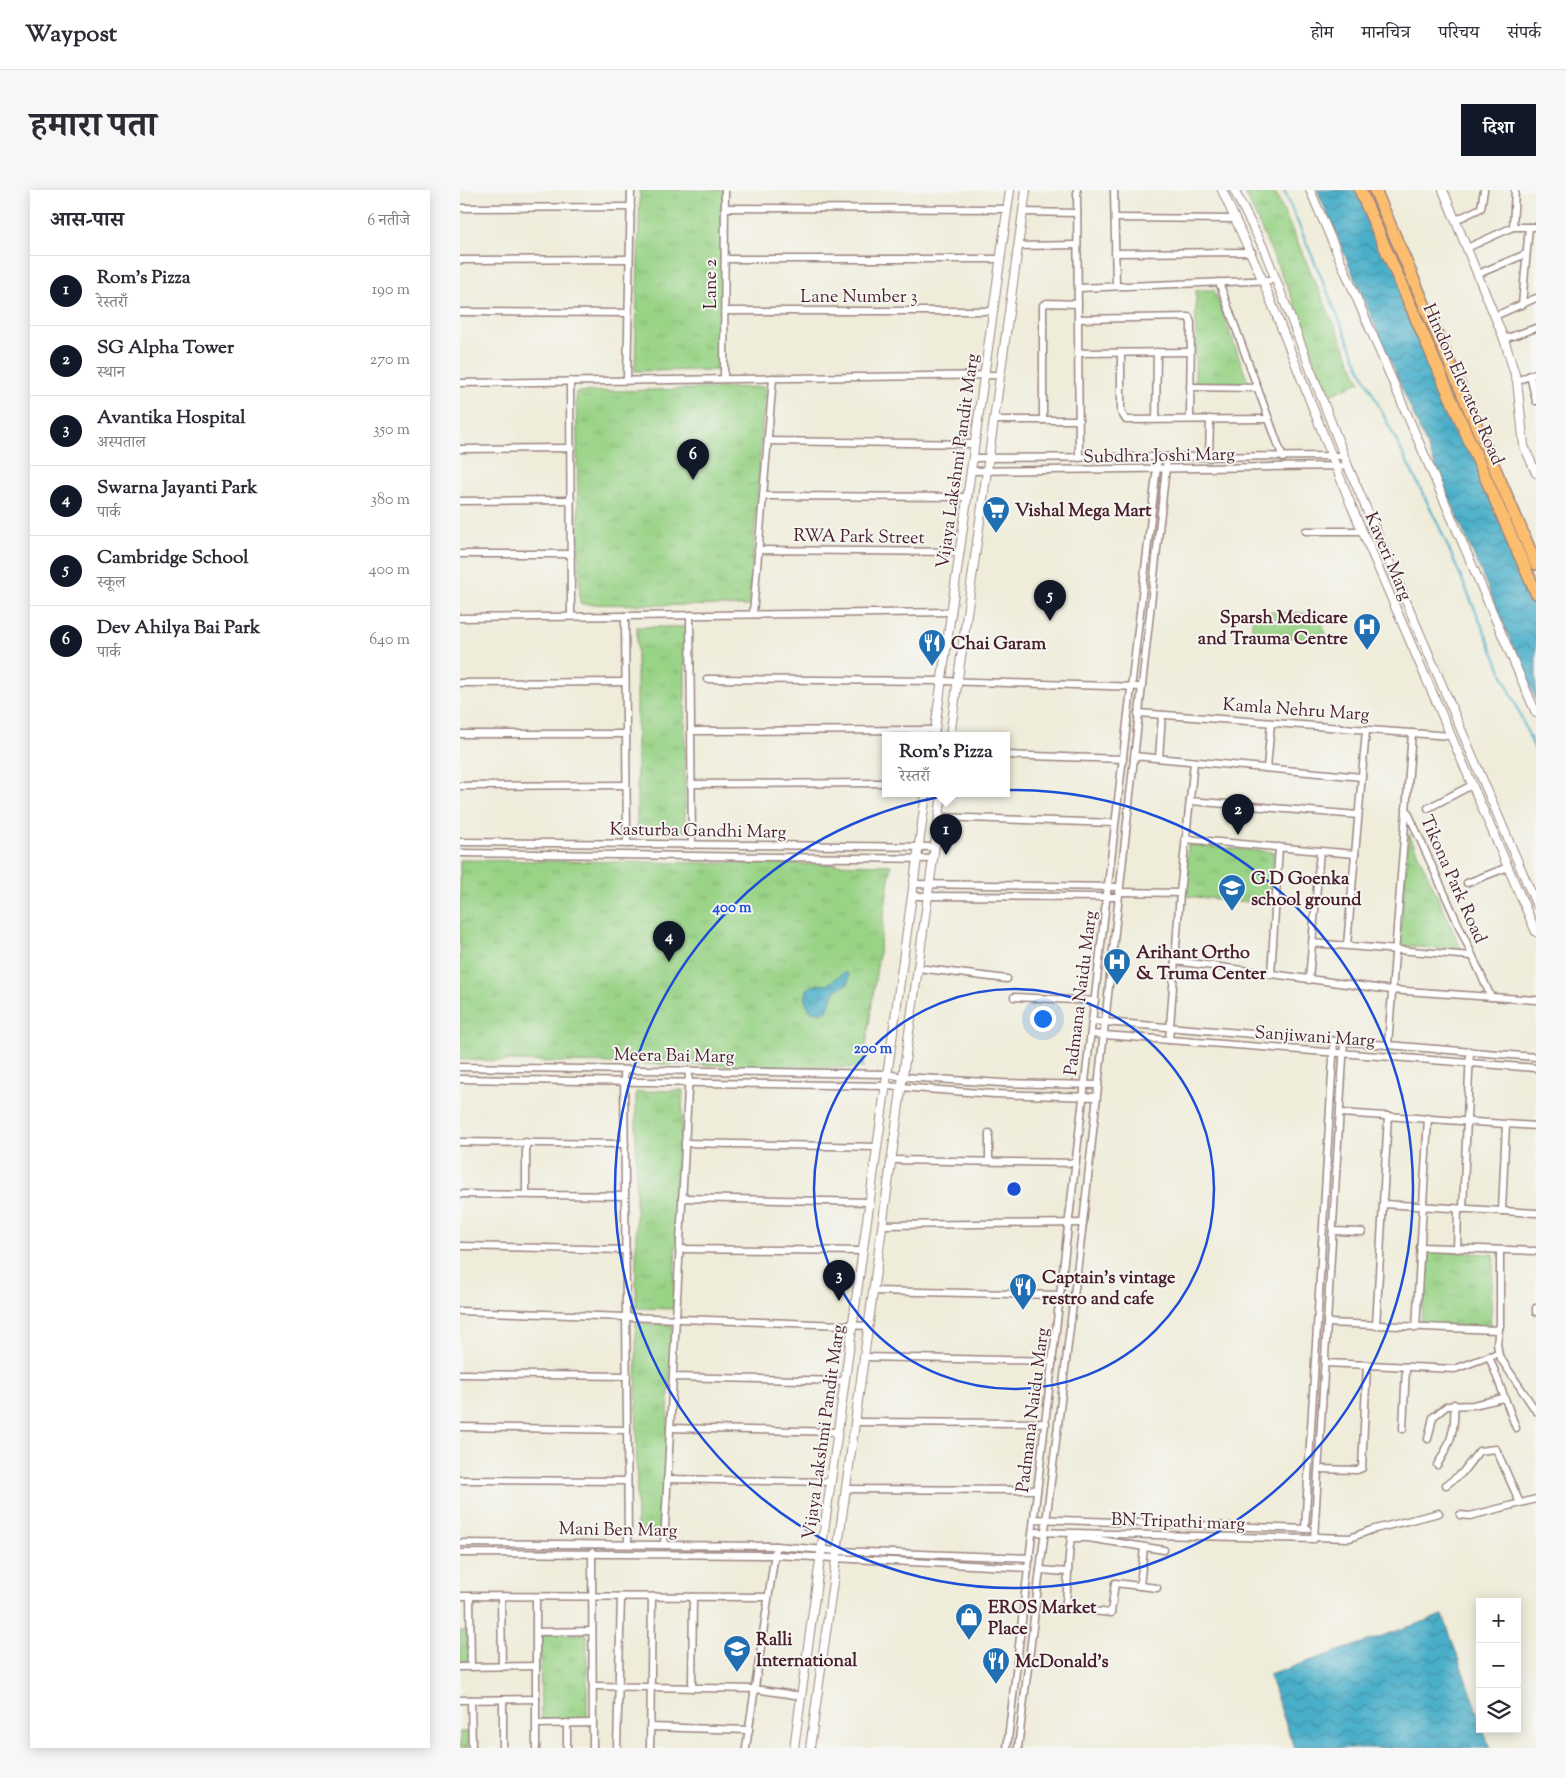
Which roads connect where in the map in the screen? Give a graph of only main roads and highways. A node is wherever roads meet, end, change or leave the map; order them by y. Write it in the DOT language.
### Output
graph roads {
  1 [pos="1360,190"];
  2 [pos="1375,190"];
  3 [pos="1536,564"];
  4 [pos="1536,593"];
  1 -- 4 [label="highway, Hindon Elevated Road"];
  2 -- 3 [label="highway, Hindon Elevated Road"];
}
